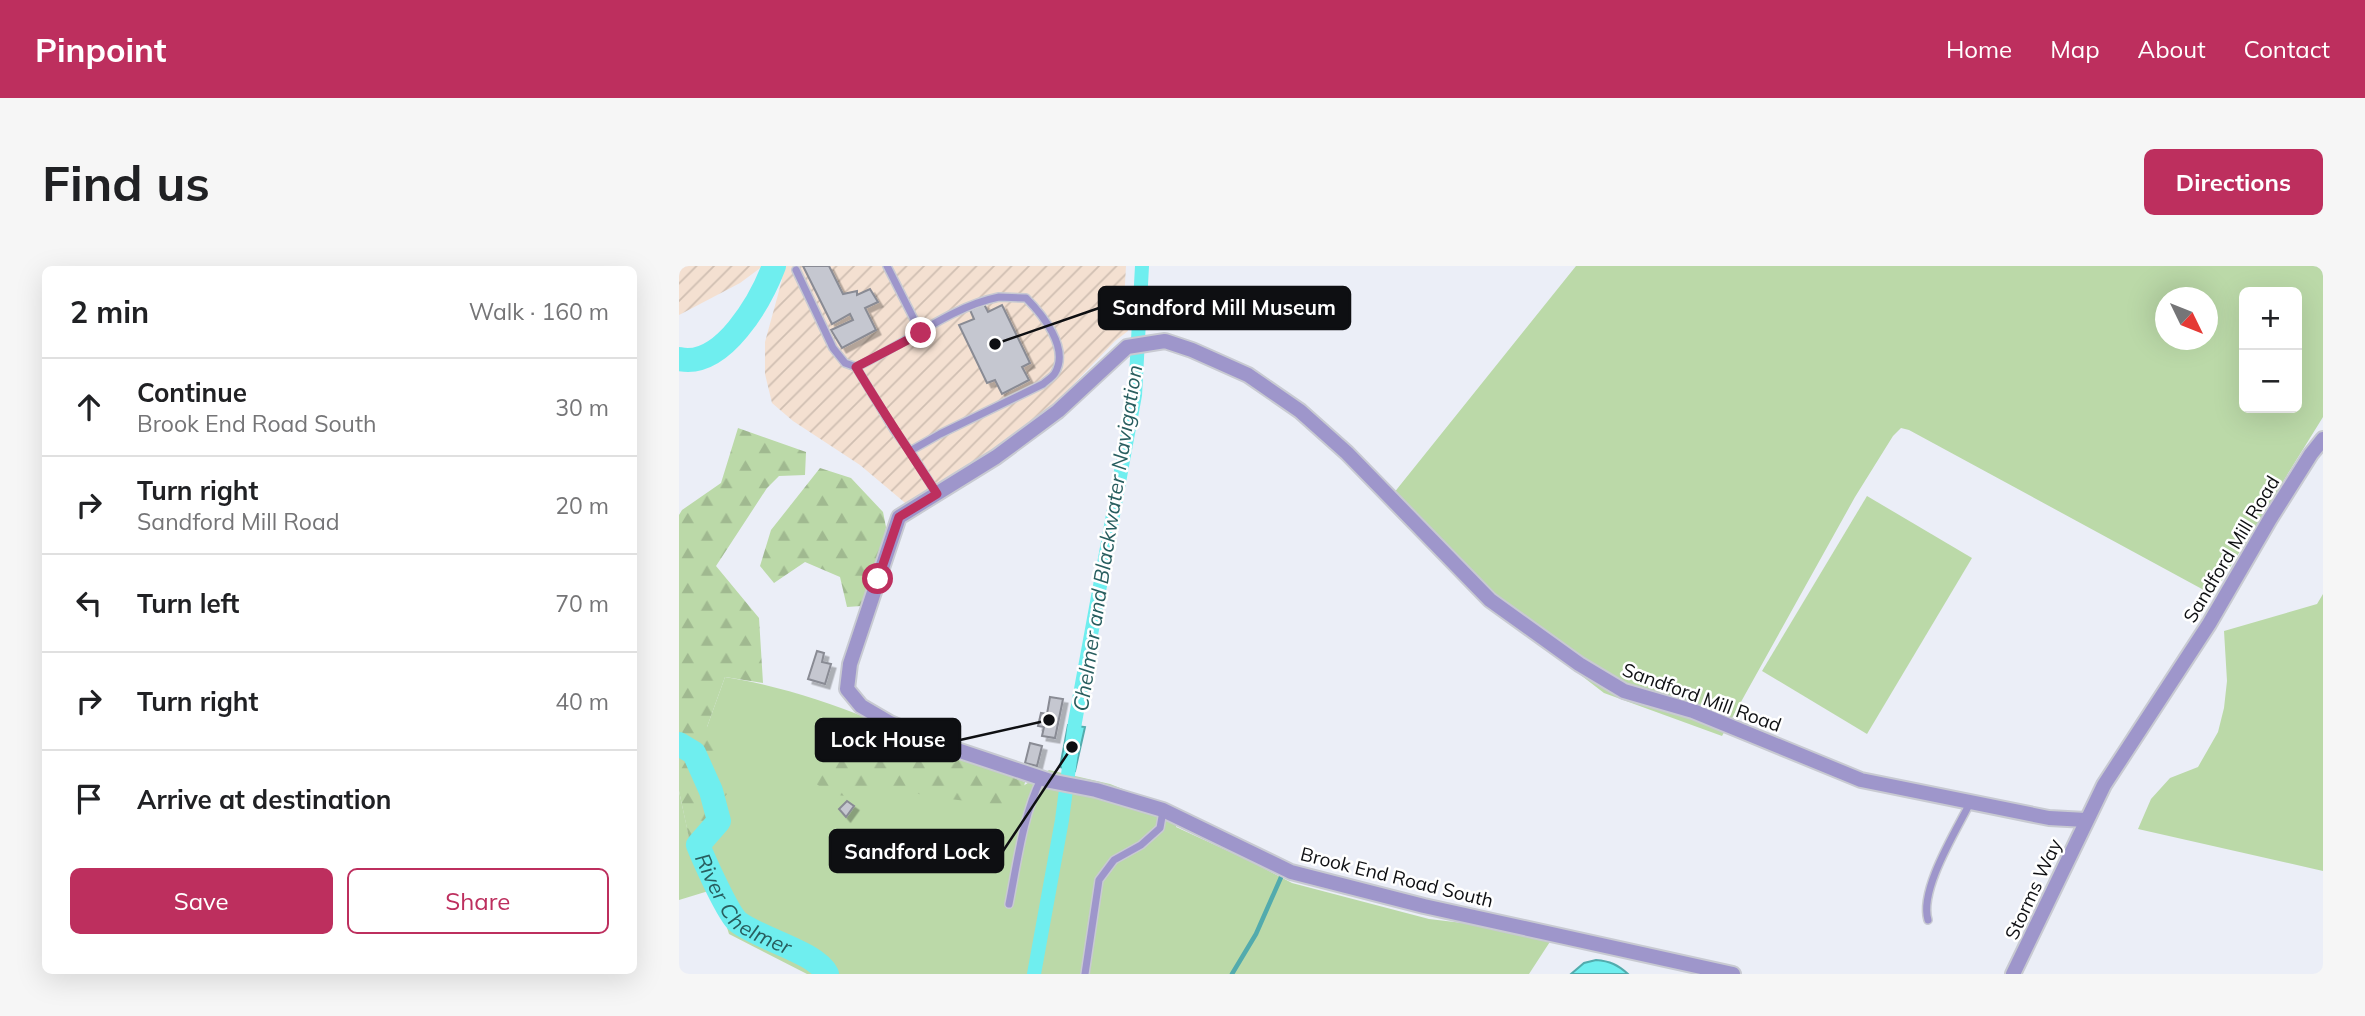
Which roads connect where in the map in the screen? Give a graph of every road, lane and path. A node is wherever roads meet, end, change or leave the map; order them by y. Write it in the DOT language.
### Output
graph roads {
  1 [pos="887,266"];
  2 [pos="796,270"];
  3 [pos="921,333"];
  4 [pos="856,367"];
  5 [pos="2323,439"];
  6 [pos="910,451"];
  7 [pos="937,494"];
  8 [pos="899,517"];
  9 [pos="1046,780"];
  10 [pos="1971,802"];
  11 [pos="1163,810"];
  12 [pos="2086,820"];
  13 [pos="1009,904"];
  14 [pos="1928,920"];
  15 [pos="1085,974"];
  16 [pos="1733,974"];
  17 [pos="2013,974"];
  1 -- 3 [label="lane"];
  2 -- 4 [label="lane"];
  3 -- 4 [label="lane"];
  3 -- 6 [label="lane"];
  4 -- 6 [label="lane"];
  5 -- 12 [label="street, Sandford Mill Road"];
  6 -- 7 [label="lane"];
  7 -- 8 [label="street, Sandford Mill Road"];
  7 -- 10 [label="street, Sandford Mill Road"];
  8 -- 9 [label="street, Brook End Road South"];
  9 -- 11 [label="street, Brook End Road South"];
  9 -- 13 [label="lane"];
  10 -- 12 [label="street, Sandford Mill Road"];
  10 -- 14 [label="lane"];
  11 -- 15 [label="lane"];
  11 -- 16 [label="street, Brook End Road South"];
  12 -- 17 [label="street, Storms Way"];
}
